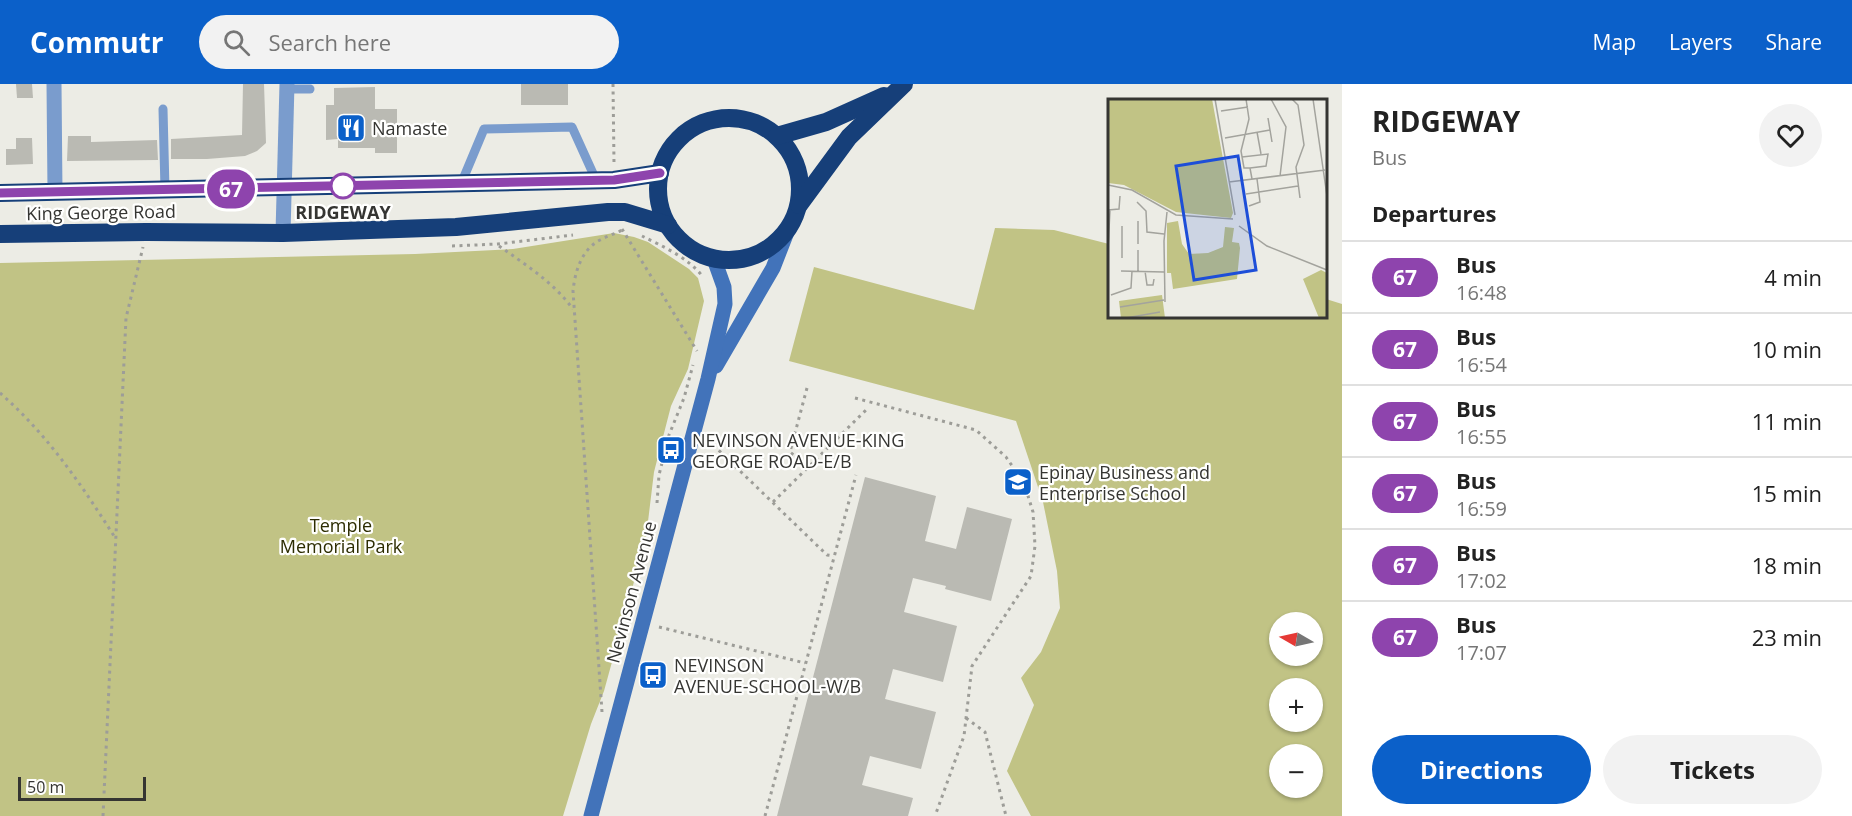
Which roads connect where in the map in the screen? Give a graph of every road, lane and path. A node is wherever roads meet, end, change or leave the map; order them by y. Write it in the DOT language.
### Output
graph roads {
  1 [pos="54,84"];
  2 [pos="613,84"];
  3 [pos="287,86"];
  4 [pos="899,88"];
  5 [pos="310,89"];
  6 [pos="163,109"];
  7 [pos="777,136"];
  8 [pos="660,173"];
  9 [pos="605,180"];
  10 [pos="461,184"];
  11 [pos="284,188"];
  12 [pos="165,190"];
  13 [pos="55,192"];
  14 [pos="0,193"];
  15 [pos="799,205"];
  16 [pos="668,225"];
  17 [pos="789,227"];
  18 [pos="622,230"];
  19 [pos="630,232"];
  20 [pos="283,233"];
  21 [pos="0,234"];
  22 [pos="637,234"];
  23 [pos="498,244"];
  24 [pos="143,247"];
  25 [pos="714,259"];
  26 [pos="706,283"];
  27 [pos="574,310"];
  28 [pos="700,340"];
  29 [pos="708,379"];
  30 [pos="807,388"];
  31 [pos="0,393"];
  32 [pos="855,398"];
  33 [pos="867,409"];
  34 [pos="693,433"];
  35 [pos="808,467"];
  36 [pos="856,475"];
  37 [pos="773,502"];
  38 [pos="115,537"];
  39 [pos="834,556"];
  40 [pos="642,623"];
  41 [pos="805,663"];
  42 [pos="966,718"];
  43 [pos="602,722"];
  44 [pos="103,816"];
  45 [pos="591,816"];
  46 [pos="765,816"];
  47 [pos="935,816"];
  48 [pos="1006,816"];
  1 -- 13 [label="street"];
  2 -- 9 [label="path"];
  3 -- 5 [label="lane"];
  3 -- 11 [label="street"];
  4 -- 7 [label="highway"];
  4 -- 15 [label="highway"];
  6 -- 12 [label="lane"];
  7 -- 8 [label="highway"];
  7 -- 15 [label="highway"];
  8 -- 9 [label="highway, King George Road"];
  8 -- 16 [label="highway"];
  9 -- 10 [label="highway, King George Road"];
  9 -- 10 [label="lane"];
  10 -- 11 [label="highway, King George Road"];
  11 -- 12 [label="highway, King George Road"];
  11 -- 20 [label="street"];
  12 -- 13 [label="highway, King George Road"];
  13 -- 14 [label="highway, King George Road"];
  15 -- 17 [label="highway"];
  16 -- 20 [label="highway, King George Road"];
  16 -- 25 [label="highway"];
  17 -- 25 [label="highway"];
  17 -- 29 [label="street, Nevinson Avenue"];
  18 -- 19 [label="path"];
  18 -- 27 [label="path"];
  18 -- 28 [label="path"];
  20 -- 21 [label="highway, King George Road"];
  22 -- 26 [label="path"];
  23 -- 27 [label="path"];
  24 -- 38 [label="path"];
  25 -- 29 [label="street, Nevinson Avenue"];
  27 -- 43 [label="path"];
  29 -- 34 [label="street, Nevinson Avenue"];
  30 -- 35 [label="path"];
  31 -- 38 [label="path"];
  32 -- 42 [label="path"];
  33 -- 35 [label="path"];
  34 -- 37 [label="path"];
  34 -- 40 [label="street, Nevinson Avenue"];
  35 -- 37 [label="path"];
  36 -- 39 [label="path"];
  37 -- 39 [label="path"];
  38 -- 44 [label="path"];
  39 -- 41 [label="path"];
  40 -- 41 [label="path"];
  40 -- 45 [label="street, Nevinson Avenue"];
  41 -- 46 [label="path"];
  42 -- 47 [label="path"];
  42 -- 48 [label="path"];
}
